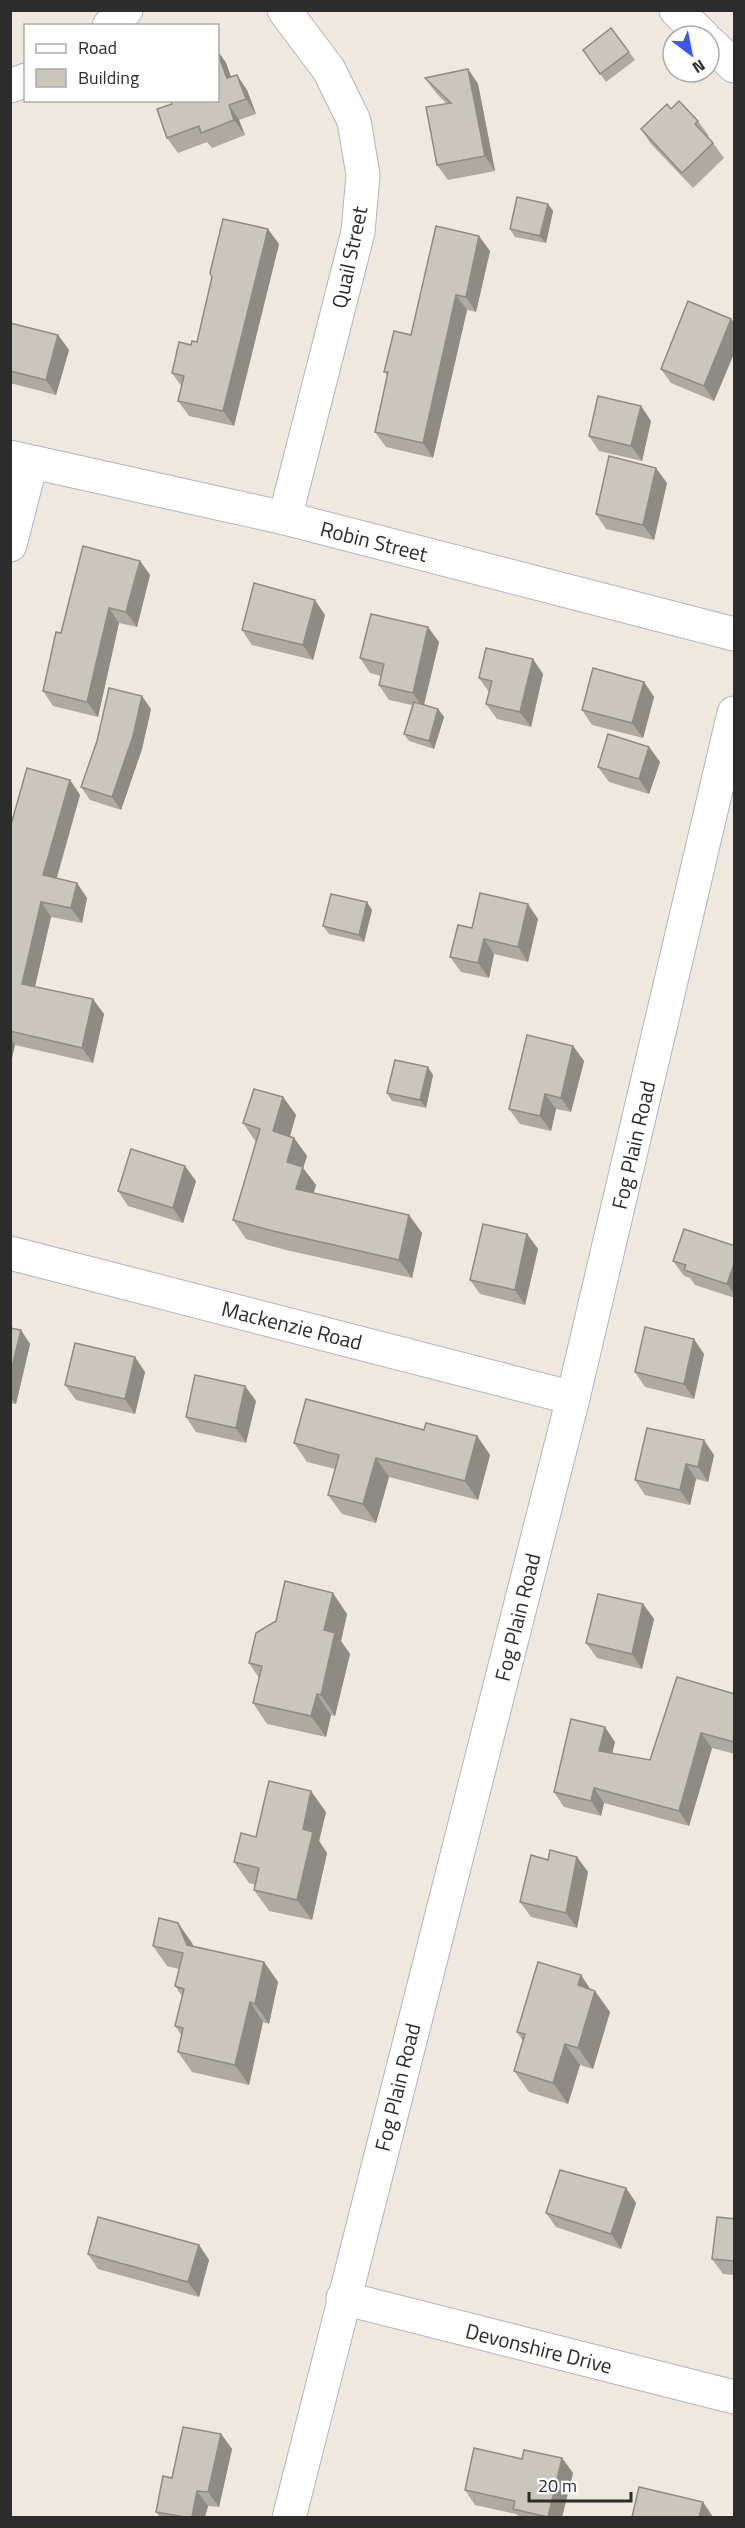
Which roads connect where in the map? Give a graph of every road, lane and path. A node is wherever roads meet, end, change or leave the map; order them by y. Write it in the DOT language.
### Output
graph roads {
  1 [pos="126,10"];
  2 [pos="284,10"];
  3 [pos="676,10"];
  4 [pos="111,24"];
  5 [pos="691,24"];
  6 [pos="721,53"];
  7 [pos="735,66"];
  8 [pos="21,460"];
  9 [pos="285,518"];
  10 [pos="10,545"];
  11 [pos="735,634"];
  12 [pos="735,713"];
  13 [pos="10,1253"];
  14 [pos="573,1398"];
  15 [pos="343,2298"];
  16 [pos="735,2397"];
  17 [pos="289,2517"];
  1 -- 4 [label="street"];
  2 -- 9 [label="street, Quail Street"];
  3 -- 5 [label="street"];
  6 -- 7 [label="street"];
  8 -- 9 [label="street, Robin Street"];
  8 -- 10 [label="street"];
  9 -- 11 [label="street, Robin Street"];
  12 -- 14 [label="street, Fog Plain Road"];
  13 -- 14 [label="street, Mackenzie Road"];
  14 -- 15 [label="street, Fog Plain Road"];
  15 -- 16 [label="street, Devonshire Drive"];
  15 -- 17 [label="street, Fog Plain Road"];
}
